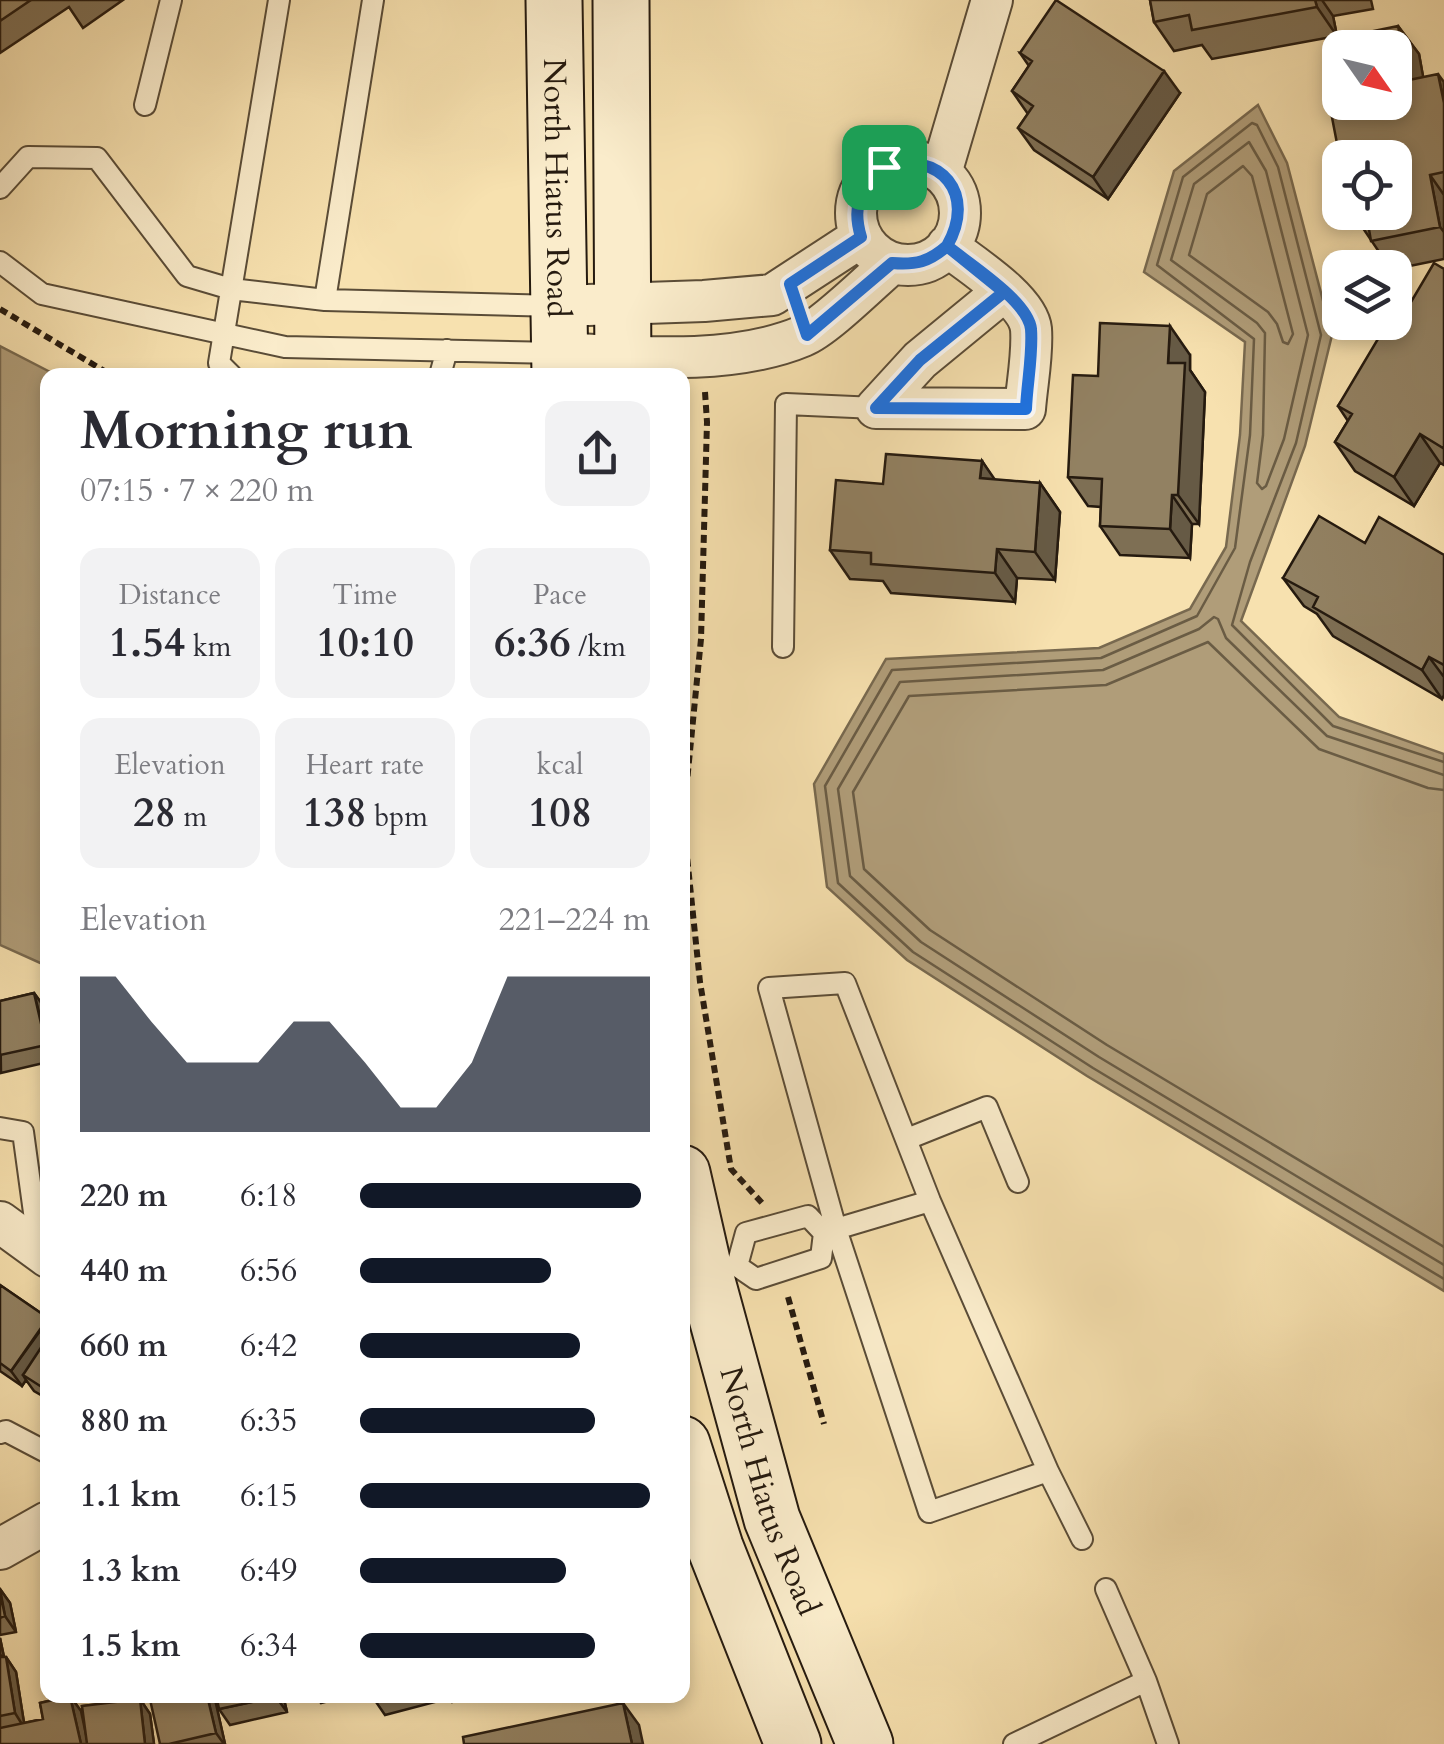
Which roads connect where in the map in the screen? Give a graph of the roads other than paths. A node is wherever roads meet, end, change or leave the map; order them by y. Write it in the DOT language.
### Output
graph roads {
  1 [pos="171,0"];
  2 [pos="278,0"];
  3 [pos="373,0"];
  4 [pos="554,0"];
  5 [pos="621,0"];
  6 [pos="992,0"];
  7 [pos="145,105"];
  8 [pos="941,173"];
  9 [pos="0,188"];
  10 [pos="861,237"];
  11 [pos="947,246"];
  12 [pos="0,262"];
  13 [pos="892,263"];
  14 [pos="790,284"];
  15 [pos="231,289"];
  16 [pos="1004,292"];
  17 [pos="325,300"];
  18 [pos="622,302"];
  19 [pos="223,333"];
  20 [pos="807,335"];
  21 [pos="560,345"];
  22 [pos="447,350"];
  23 [pos="622,366"];
  24 [pos="224,368"];
  25 [pos="442,368"];
  26 [pos="876,408"];
  27 [pos="783,647"];
  28 [pos="0,1128"];
  29 [pos="907,1139"];
  30 [pos="1018,1182"];
  31 [pos="930,1201"];
  32 [pos="690,1203"];
  33 [pos="0,1222"];
  34 [pos="830,1231"];
  35 [pos="40,1236"];
  36 [pos="40,1252"];
  37 [pos="708,1272"];
  38 [pos="0,1433"];
  39 [pos="40,1449"];
  40 [pos="690,1469"];
  41 [pos="1048,1471"];
  42 [pos="40,1526"];
  43 [pos="1082,1539"];
  44 [pos="0,1549"];
  45 [pos="1106,1589"];
  46 [pos="1146,1682"];
  47 [pos="792,1744"];
  48 [pos="865,1744"];
  49 [pos="1014,1744"];
  50 [pos="1168,1744"];
  1 -- 7 [label="lane"];
  2 -- 15 [label="lane"];
  3 -- 17 [label="lane"];
  4 -- 21 [label="main road, North Hiatus Road"];
  5 -- 18 [label="main road, North Hiatus Road"];
  6 -- 8 [label="street"];
  8 -- 10 [label="street"];
  8 -- 11 [label="street"];
  9 -- 15 [label="lane"];
  10 -- 13 [label="street"];
  10 -- 14 [label="street"];
  11 -- 13 [label="street"];
  11 -- 16 [label="street"];
  12 -- 19 [label="lane"];
  13 -- 20 [label="street"];
  14 -- 18 [label="street"];
  14 -- 20 [label="street"];
  15 -- 17 [label="lane"];
  15 -- 19 [label="lane"];
  16 -- 26 [label="street"];
  16 -- 26 [label="street"];
  17 -- 21 [label="lane"];
  18 -- 21 [label="street"];
  18 -- 23 [label="main road, North Hiatus Road"];
  19 -- 22 [label="lane"];
  19 -- 24 [label="lane"];
  20 -- 23 [label="street"];
  21 -- 22 [label="lane"];
  21 -- 23 [label="street"];
  22 -- 25 [label="lane"];
  26 -- 27 [label="lane"];
  28 -- 35 [label="lane"];
  29 -- 30 [label="lane"];
  29 -- 31 [label="lane"];
  29 -- 34 [label="lane"];
  31 -- 34 [label="lane"];
  31 -- 41 [label="lane"];
  32 -- 37 [label="main road, North Hiatus Road"];
  33 -- 36 [label="street"];
  34 -- 37 [label="lane"];
  34 -- 37 [label="lane"];
  34 -- 41 [label="lane"];
  37 -- 48 [label="main road, North Hiatus Road"];
  38 -- 39 [label="lane"];
  40 -- 47 [label="main road, North Hiatus Road"];
  41 -- 43 [label="lane"];
  42 -- 44 [label="street"];
  45 -- 46 [label="lane"];
  46 -- 49 [label="lane"];
  46 -- 50 [label="lane"];
}
